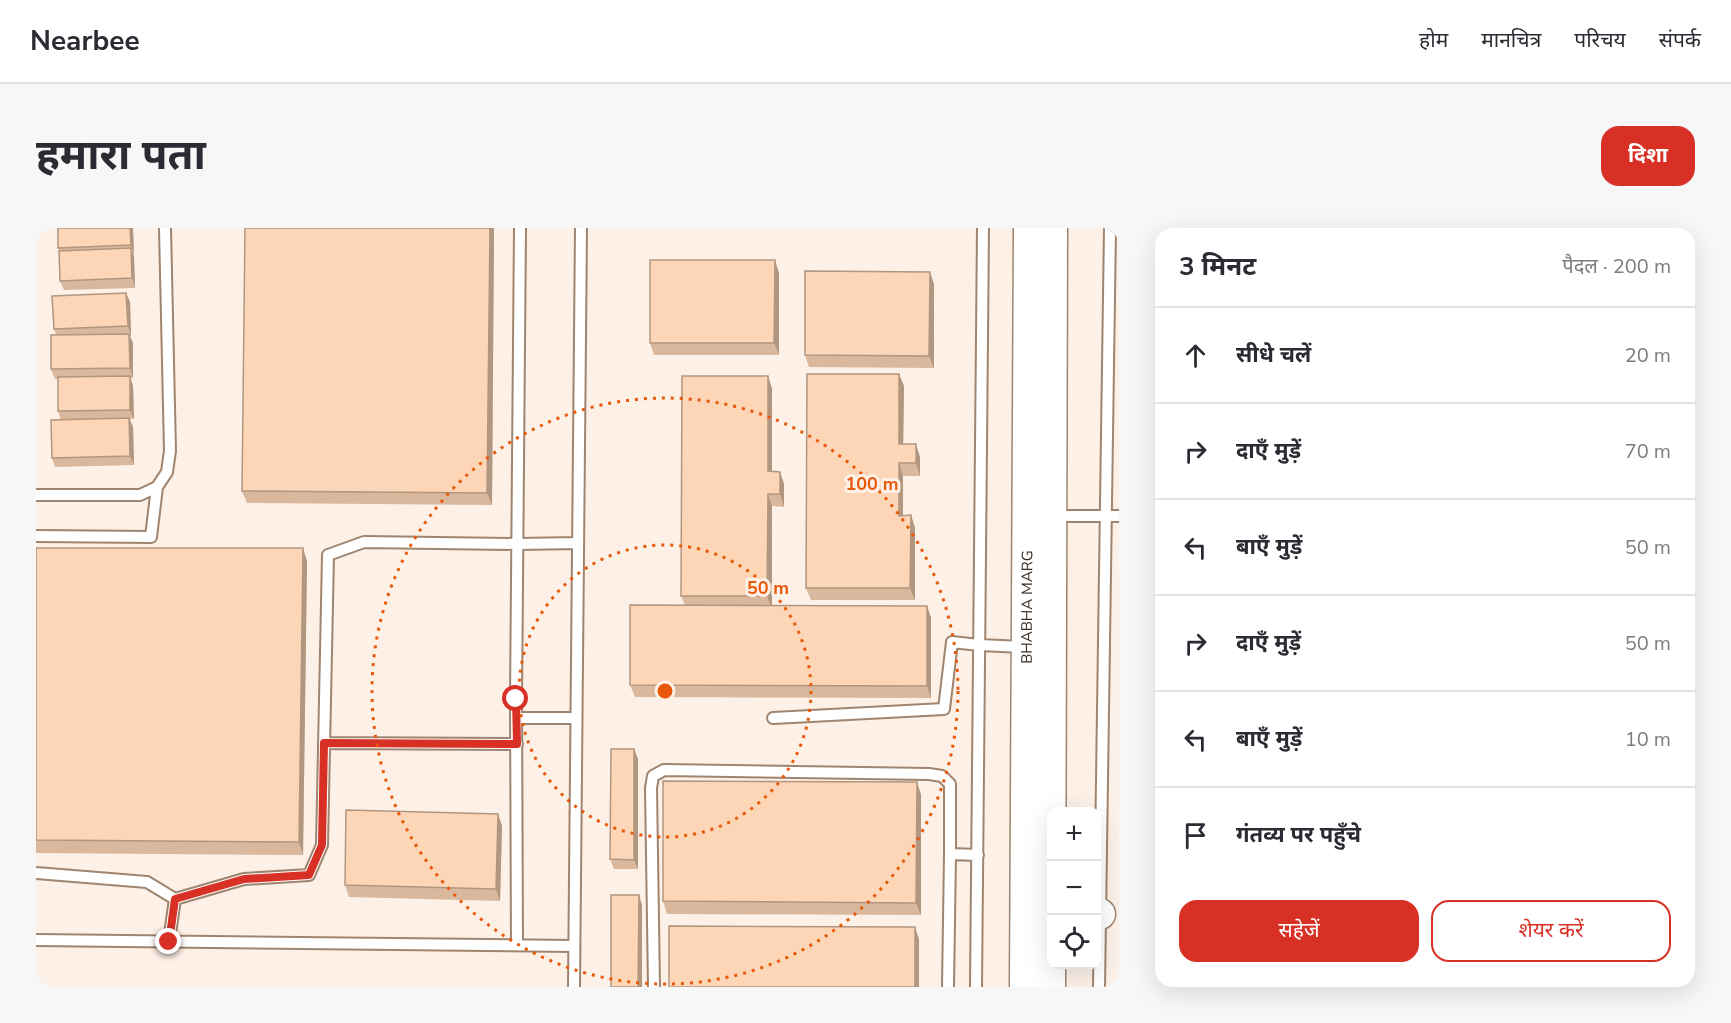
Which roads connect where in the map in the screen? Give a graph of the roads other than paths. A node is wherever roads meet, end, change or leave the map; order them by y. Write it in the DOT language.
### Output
graph roads {
  1 [pos="165,228"];
  2 [pos="520,228"];
  3 [pos="581,228"];
  4 [pos="983,228"];
  5 [pos="1029,228"];
  6 [pos="1052,228"];
  7 [pos="1113,231"];
  8 [pos="157,487"];
  9 [pos="36,495"];
  10 [pos="1040,516"];
  11 [pos="1106,516"];
  12 [pos="1119,516"];
  13 [pos="36,536"];
  14 [pos="578,543"];
  15 [pos="518,544"];
  16 [pos="979,645"];
  17 [pos="1027,647"];
  18 [pos="576,717"];
  19 [pos="516,718"];
  20 [pos="773,718"];
  21 [pos="324,743"];
  22 [pos="517,744"];
  23 [pos="950,854"];
  24 [pos="978,855"];
  25 [pos="1050,861"];
  26 [pos="1099,861"];
  27 [pos="36,873"];
  28 [pos="175,899"];
  29 [pos="1051,915"];
  30 [pos="1098,915"];
  31 [pos="36,940"];
  32 [pos="169,942"];
  33 [pos="517,945"];
  34 [pos="574,946"];
  35 [pos="574,987"];
  36 [pos="654,987"];
  37 [pos="948,987"];
  38 [pos="976,987"];
  39 [pos="1025,987"];
  40 [pos="1050,987"];
  41 [pos="1099,987"];
  1 -- 8 [label="lane"];
  2 -- 15 [label="lane"];
  3 -- 14 [label="lane"];
  4 -- 16 [label="lane"];
  5 -- 10 [label="street, BHABHA MARG"];
  6 -- 10 [label="street, BHABHA MARG"];
  7 -- 11 [label="lane"];
  8 -- 9 [label="lane"];
  8 -- 13 [label="lane"];
  10 -- 11 [label="lane"];
  10 -- 17 [label="street, BHABHA MARG"];
  10 -- 25 [label="street, BHABHA MARG"];
  11 -- 12 [label="lane"];
  11 -- 26 [label="lane"];
  14 -- 15 [label="lane"];
  14 -- 18 [label="lane"];
  15 -- 19 [label="lane"];
  15 -- 21 [label="lane"];
  16 -- 17 [label="lane"];
  16 -- 20 [label="lane"];
  16 -- 24 [label="lane"];
  17 -- 39 [label="street, BHABHA MARG"];
  18 -- 19 [label="lane"];
  18 -- 34 [label="lane"];
  19 -- 22 [label="lane"];
  21 -- 22 [label="lane"];
  21 -- 28 [label="lane"];
  22 -- 33 [label="lane"];
  23 -- 24 [label="lane"];
  23 -- 36 [label="lane"];
  23 -- 37 [label="lane"];
  24 -- 38 [label="lane"];
  27 -- 28 [label="lane"];
  28 -- 32 [label="lane"];
  29 -- 40 [label="street, BHABHA MARG"];
  30 -- 41 [label="lane"];
  31 -- 32 [label="lane"];
  32 -- 33 [label="lane"];
  33 -- 34 [label="lane"];
  34 -- 35 [label="lane"];
}
